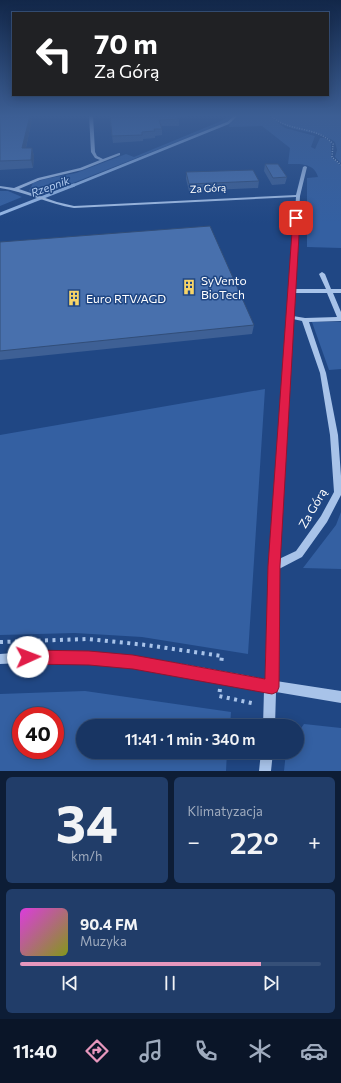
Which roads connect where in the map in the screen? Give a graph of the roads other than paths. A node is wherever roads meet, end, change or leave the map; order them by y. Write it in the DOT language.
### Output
graph roads {
  1 [pos="93,151"];
  2 [pos="119,154"];
  3 [pos="102,160"];
  4 [pos="305,167"];
  5 [pos="0,187"];
  6 [pos="16,190"];
  7 [pos="298,196"];
  8 [pos="322,274"];
  9 [pos="291,291"];
  10 [pos="328,291"];
  11 [pos="341,291"];
  12 [pos="290,317"];
  13 [pos="341,319"];
  14 [pos="305,320"];
  15 [pos="274,566"];
  16 [pos="0,659"];
  17 [pos="272,687"];
  18 [pos="341,697"];
  19 [pos="270,719"];
  20 [pos="266,759"];
  21 [pos="265,771"];
  1 -- 3 [label="street"];
  2 -- 3 [label="street"];
  3 -- 6 [label="street"];
  4 -- 7 [label="street"];
  5 -- 6 [label="street, Za Górą"];
  6 -- 7 [label="street, Za Górą"];
  7 -- 9 [label="street"];
  8 -- 10 [label="street"];
  9 -- 10 [label="street"];
  9 -- 12 [label="street"];
  10 -- 11 [label="street"];
  10 -- 13 [label="street"];
  12 -- 14 [label="street"];
  12 -- 15 [label="street"];
  13 -- 14 [label="street"];
  14 -- 15 [label="street, Za Górą"];
  15 -- 17 [label="street"];
  16 -- 17 [label="street"];
  17 -- 18 [label="street"];
  17 -- 19 [label="street"];
  20 -- 21 [label="street"];
}
